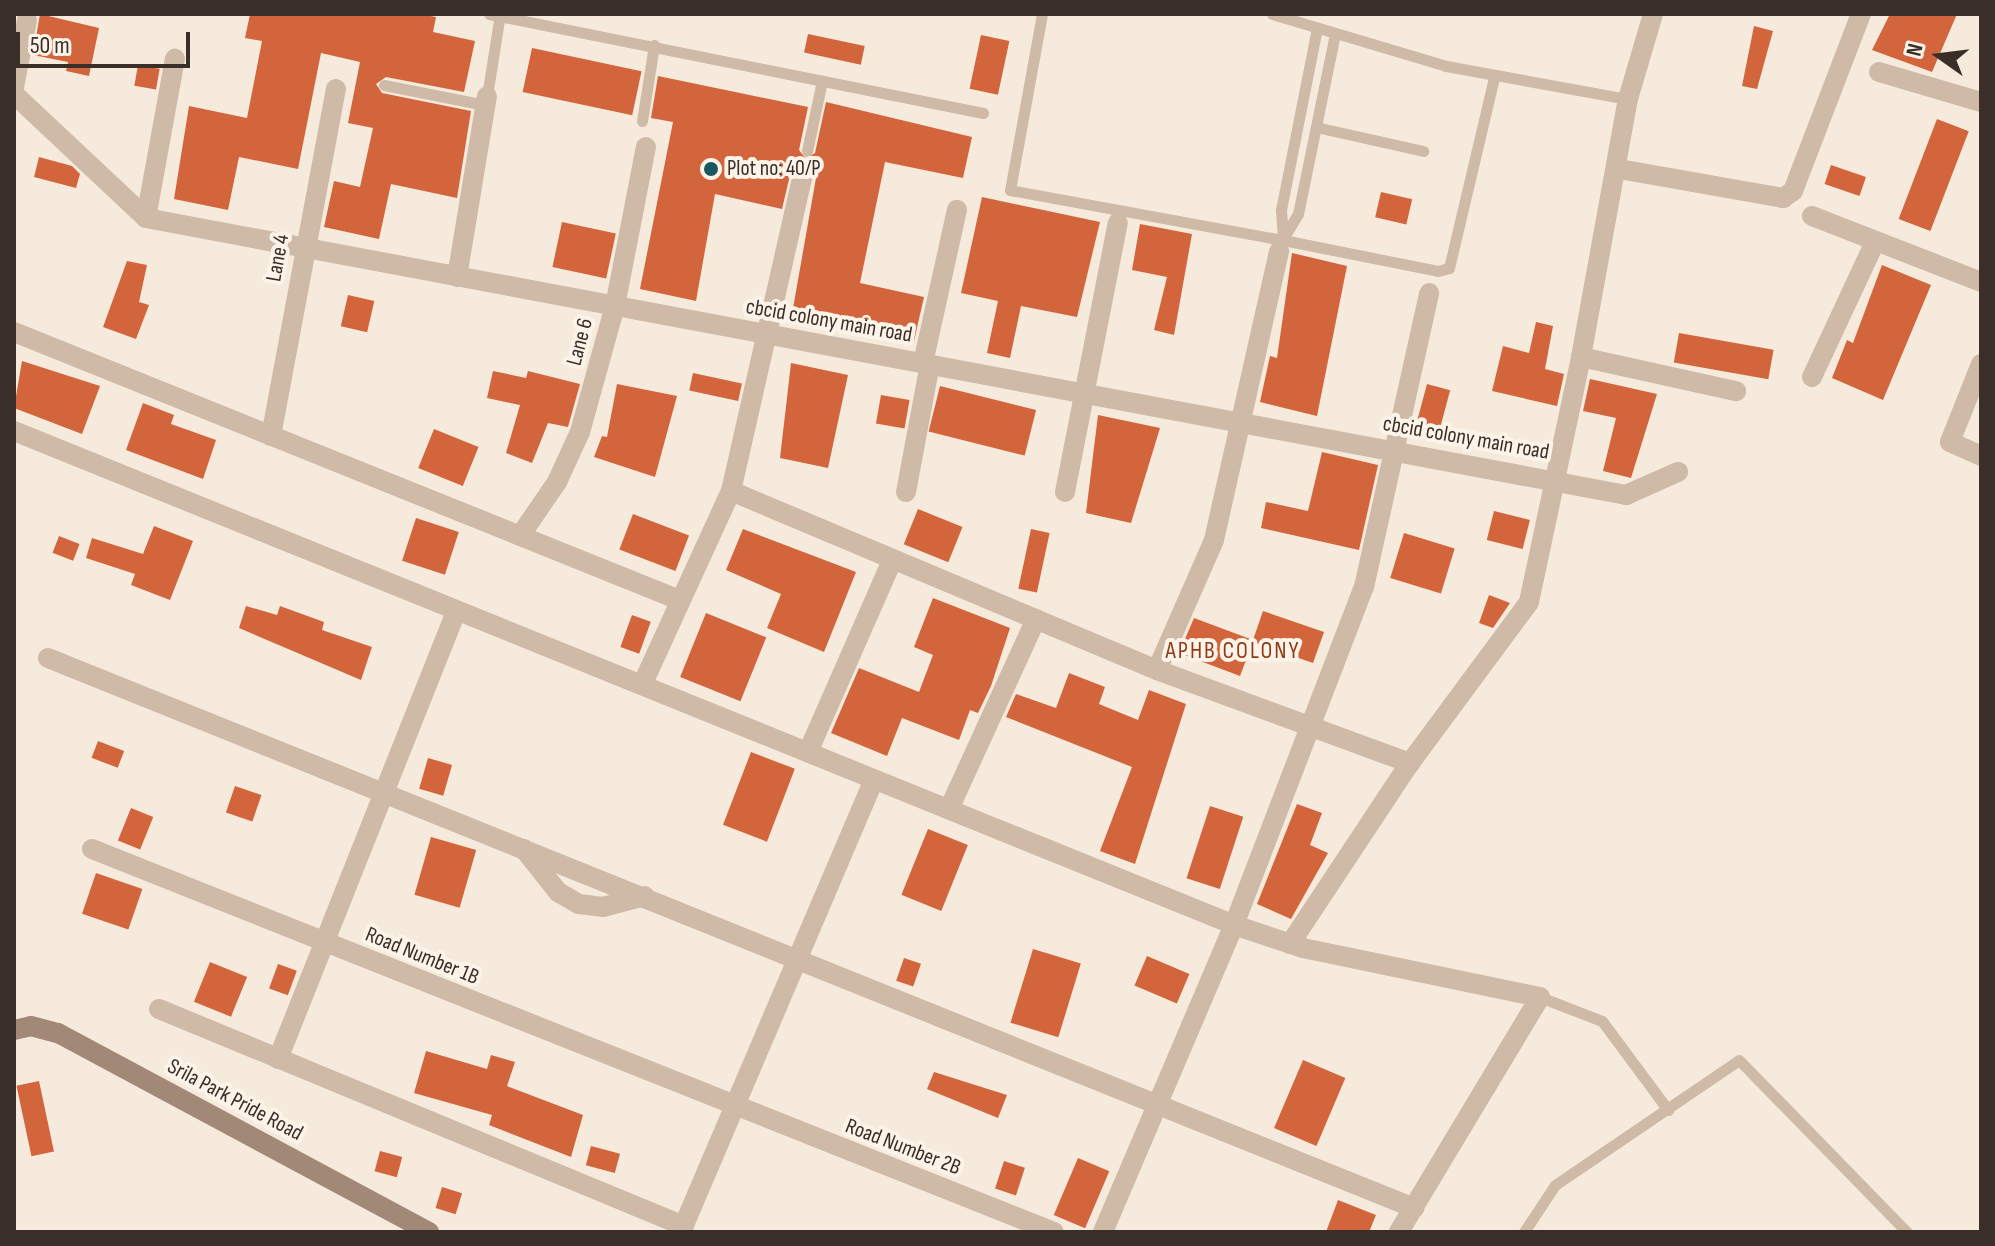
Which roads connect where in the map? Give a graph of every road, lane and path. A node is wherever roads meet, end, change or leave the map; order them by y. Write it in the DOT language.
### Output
graph roads {
  1 [pos="1042,14"];
  2 [pos="1272,14"];
  3 [pos="1653,14"];
  4 [pos="1861,14"];
  5 [pos="496,15"];
  6 [pos="27,20"];
  7 [pos="1317,28"];
  8 [pos="1335,34"];
  9 [pos="654,45"];
  10 [pos="175,59"];
  11 [pos="1879,72"];
  12 [pos="1494,77"];
  13 [pos="822,81"];
  14 [pos="384,85"];
  15 [pos="14,87"];
  16 [pos="336,89"];
  17 [pos="14,94"];
  18 [pos="1628,99"];
  19 [pos="486,101"];
  20 [pos="1981,102"];
  21 [pos="983,113"];
  22 [pos="642,121"];
  23 [pos="1316,127"];
  24 [pos="646,147"];
  25 [pos="807,151"];
  26 [pos="1423,151"];
  27 [pos="1619,169"];
  28 [pos="803,175"];
  29 [pos="957,210"];
  30 [pos="1812,216"];
  31 [pos="146,218"];
  32 [pos="1118,223"];
  33 [pos="1875,242"];
  34 [pos="1281,245"];
  35 [pos="304,249"];
  36 [pos="457,277"];
  37 [pos="1981,282"];
  38 [pos="1429,293"];
  39 [pos="615,306"];
  40 [pos="14,332"];
  41 [pos="770,335"];
  42 [pos="1581,357"];
  43 [pos="927,364"];
  44 [pos="1981,364"];
  45 [pos="1812,377"];
  46 [pos="1736,391"];
  47 [pos="1084,393"];
  48 [pos="1244,423"];
  49 [pos="14,431"];
  50 [pos="271,436"];
  51 [pos="1396,450"];
  52 [pos="1981,456"];
  53 [pos="1678,472"];
  54 [pos="1554,479"];
  55 [pos="731,491"];
  56 [pos="906,492"];
  57 [pos="1065,492"];
  58 [pos="520,536"];
  59 [pos="892,561"];
  60 [pos="677,599"];
  61 [pos="456,612"];
  62 [pos="1036,619"];
  63 [pos="48,658"];
  64 [pos="1157,670"];
  65 [pos="643,683"];
  66 [pos="1312,729"];
  67 [pos="808,752"];
  68 [pos="1410,763"];
  69 [pos="874,779"];
  70 [pos="383,793"];
  71 [pos="949,809"];
  72 [pos="92,849"];
  73 [pos="524,849"];
  74 [pos="645,896"];
  75 [pos="1234,925"];
  76 [pos="325,944"];
  77 [pos="1290,944"];
  78 [pos="796,962"];
  79 [pos="1540,997"];
  80 [pos="159,1009"];
  81 [pos="14,1030"];
  82 [pos="278,1059"];
  83 [pos="1154,1106"];
  84 [pos="734,1107"];
  85 [pos="1668,1110"];
  86 [pos="1414,1208"];
  87 [pos="682,1229"];
  88 [pos="422,1230"];
  89 [pos="1054,1232"];
  90 [pos="1103,1232"];
  91 [pos="1399,1232"];
  92 [pos="1524,1232"];
  93 [pos="1907,1232"];
  1 -- 34 [label="lane"];
  2 -- 7 [label="lane"];
  3 -- 18 [label="street"];
  4 -- 27 [label="street"];
  5 -- 9 [label="lane"];
  5 -- 19 [label="lane"];
  6 -- 15 [label="street"];
  7 -- 8 [label="lane"];
  7 -- 34 [label="lane"];
  8 -- 12 [label="lane"];
  8 -- 23 [label="lane"];
  9 -- 13 [label="lane"];
  9 -- 22 [label="lane"];
  10 -- 31 [label="street"];
  11 -- 20 [label="street"];
  12 -- 18 [label="lane"];
  12 -- 34 [label="lane"];
  13 -- 21 [label="lane"];
  13 -- 25 [label="lane"];
  14 -- 19 [label="lane"];
  16 -- 35 [label="street, Lane 4"];
  17 -- 31 [label="street"];
  18 -- 27 [label="street"];
  19 -- 36 [label="street"];
  23 -- 26 [label="lane"];
  23 -- 34 [label="lane"];
  24 -- 39 [label="street, Lane 6"];
  27 -- 42 [label="street"];
  28 -- 41 [label="street"];
  29 -- 43 [label="street"];
  30 -- 33 [label="street"];
  31 -- 35 [label="street, cbcid colony main road"];
  32 -- 47 [label="street"];
  33 -- 37 [label="street"];
  33 -- 45 [label="street"];
  34 -- 48 [label="street"];
  35 -- 36 [label="street, cbcid colony main road"];
  35 -- 50 [label="street, Lane 4"];
  36 -- 39 [label="street, cbcid colony main road"];
  38 -- 51 [label="street"];
  39 -- 41 [label="street, cbcid colony main road"];
  39 -- 58 [label="street, Lane 6"];
  40 -- 50 [label="street"];
  41 -- 43 [label="street, cbcid colony main road"];
  41 -- 55 [label="street"];
  42 -- 46 [label="street"];
  42 -- 54 [label="street"];
  43 -- 47 [label="street, cbcid colony main road"];
  43 -- 56 [label="street"];
  44 -- 52 [label="street"];
  47 -- 48 [label="street, cbcid colony main road"];
  47 -- 57 [label="street"];
  48 -- 51 [label="street, cbcid colony main road"];
  48 -- 64 [label="street"];
  49 -- 61 [label="street"];
  50 -- 58 [label="street"];
  51 -- 54 [label="street, cbcid colony main road"];
  51 -- 66 [label="street"];
  53 -- 54 [label="street, cbcid colony main road"];
  54 -- 68 [label="street"];
  55 -- 59 [label="street"];
  55 -- 60 [label="street"];
  58 -- 60 [label="street"];
  59 -- 62 [label="street"];
  59 -- 67 [label="street"];
  60 -- 65 [label="street"];
  61 -- 65 [label="street"];
  61 -- 70 [label="street"];
  62 -- 64 [label="street"];
  62 -- 71 [label="street"];
  63 -- 70 [label="street"];
  64 -- 66 [label="street"];
  65 -- 67 [label="street"];
  66 -- 68 [label="street"];
  66 -- 75 [label="street"];
  67 -- 69 [label="street"];
  68 -- 77 [label="street"];
  69 -- 71 [label="street"];
  69 -- 78 [label="street"];
  70 -- 73 [label="street"];
  70 -- 76 [label="street"];
  71 -- 75 [label="street"];
  72 -- 76 [label="street, Road Number 1B"];
  73 -- 74 [label="street"];
  73 -- 74 [label="street"];
  74 -- 78 [label="street"];
  75 -- 77 [label="street"];
  75 -- 83 [label="street"];
  76 -- 82 [label="street"];
  76 -- 84 [label="street, Road Number 1B"];
  77 -- 79 [label="street"];
  78 -- 83 [label="street"];
  78 -- 84 [label="street"];
  79 -- 85 [label="lane"];
  79 -- 86 [label="street"];
  80 -- 82 [label="street"];
  81 -- 88 [label="street, Srila Park Pride Road"];
  82 -- 87 [label="street"];
  83 -- 86 [label="street"];
  83 -- 90 [label="street"];
  84 -- 87 [label="street"];
  84 -- 89 [label="street, Road Number 2B"];
  85 -- 92 [label="lane"];
  85 -- 93 [label="lane"];
  86 -- 91 [label="street"];
}
